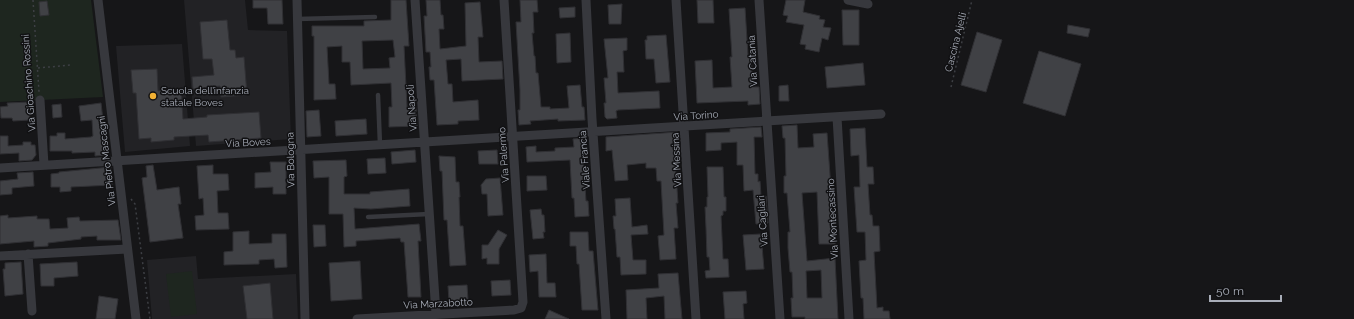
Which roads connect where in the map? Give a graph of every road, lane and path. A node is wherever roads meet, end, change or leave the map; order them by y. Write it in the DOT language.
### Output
graph roads {
  1 [pos="33,0"];
  2 [pos="98,0"];
  3 [pos="297,0"];
  4 [pos="415,0"];
  5 [pos="504,0"];
  6 [pos="586,0"];
  7 [pos="676,0"];
  8 [pos="759,0"];
  9 [pos="848,0"];
  10 [pos="972,0"];
  11 [pos="868,4"];
  12 [pos="375,17"];
  13 [pos="297,19"];
  14 [pos="71,65"];
  15 [pos="38,68"];
  16 [pos="951,87"];
  17 [pos="378,95"];
  18 [pos="40,100"];
  19 [pos="881,114"];
  20 [pos="837,117"];
  21 [pos="766,122"];
  22 [pos="685,127"];
  23 [pos="593,132"];
  24 [pos="513,137"];
  25 [pos="425,142"];
  26 [pos="380,145"];
  27 [pos="301,150"];
  28 [pos="117,160"];
  29 [pos="44,165"];
  30 [pos="0,168"];
  31 [pos="429,214"];
  32 [pos="368,217"];
  33 [pos="127,249"];
  34 [pos="28,254"];
  35 [pos="0,256"];
  36 [pos="521,308"];
  37 [pos="32,311"];
  38 [pos="436,314"];
  39 [pos="136,319"];
  40 [pos="305,319"];
  41 [pos="357,319"];
  42 [pos="606,319"];
  43 [pos="696,319"];
  44 [pos="780,319"];
  45 [pos="849,319"];
  1 -- 15 [label="path, Via Gioachino Rossini"];
  2 -- 28 [label="street, Via Pietro Mascagni"];
  3 -- 13 [label="street, Via Bologna"];
  4 -- 25 [label="street, Via Napoli"];
  5 -- 24 [label="street, Via Palermo"];
  6 -- 23 [label="street, Viale Francia"];
  7 -- 22 [label="street, Via Messina"];
  8 -- 21 [label="street, Via Catania"];
  9 -- 11 [label="street"];
  10 -- 16 [label="path, Cascina Ajelli"];
  12 -- 13 [label="lane"];
  13 -- 27 [label="street, Via Bologna"];
  14 -- 15 [label="path"];
  15 -- 18 [label="path, Via Gioachino Rossini"];
  17 -- 26 [label="lane"];
  18 -- 29 [label="street, Via Gioachino Rossini"];
  19 -- 20 [label="street, Via Torino"];
  20 -- 21 [label="street, Via Torino"];
  20 -- 45 [label="street, Via Montecassino"];
  21 -- 22 [label="street, Via Torino"];
  21 -- 44 [label="street, Via Cagliari"];
  22 -- 23 [label="street, Via Torino"];
  22 -- 43 [label="street, Via Messina"];
  23 -- 24 [label="street, Via Torino"];
  23 -- 42 [label="street, Viale Francia"];
  24 -- 25 [label="street, Via Boves"];
  24 -- 36 [label="street, Via Palermo"];
  25 -- 26 [label="street, Via Boves"];
  25 -- 31 [label="street, Via Napoli"];
  26 -- 27 [label="street, Via Boves"];
  27 -- 28 [label="street, Via Boves"];
  27 -- 40 [label="street, Via Bologna"];
  28 -- 29 [label="street, Via Boves"];
  28 -- 33 [label="street, Via Pietro Mascagni"];
  29 -- 30 [label="street, Via Boves"];
  31 -- 32 [label="lane"];
  31 -- 38 [label="street, Via Napoli"];
  33 -- 34 [label="street"];
  33 -- 39 [label="street, Via Pietro Mascagni"];
  34 -- 35 [label="street"];
  34 -- 37 [label="street"];
  36 -- 38 [label="street, Via Marzabotto"];
  38 -- 41 [label="street, Via Marzabotto"];
}
